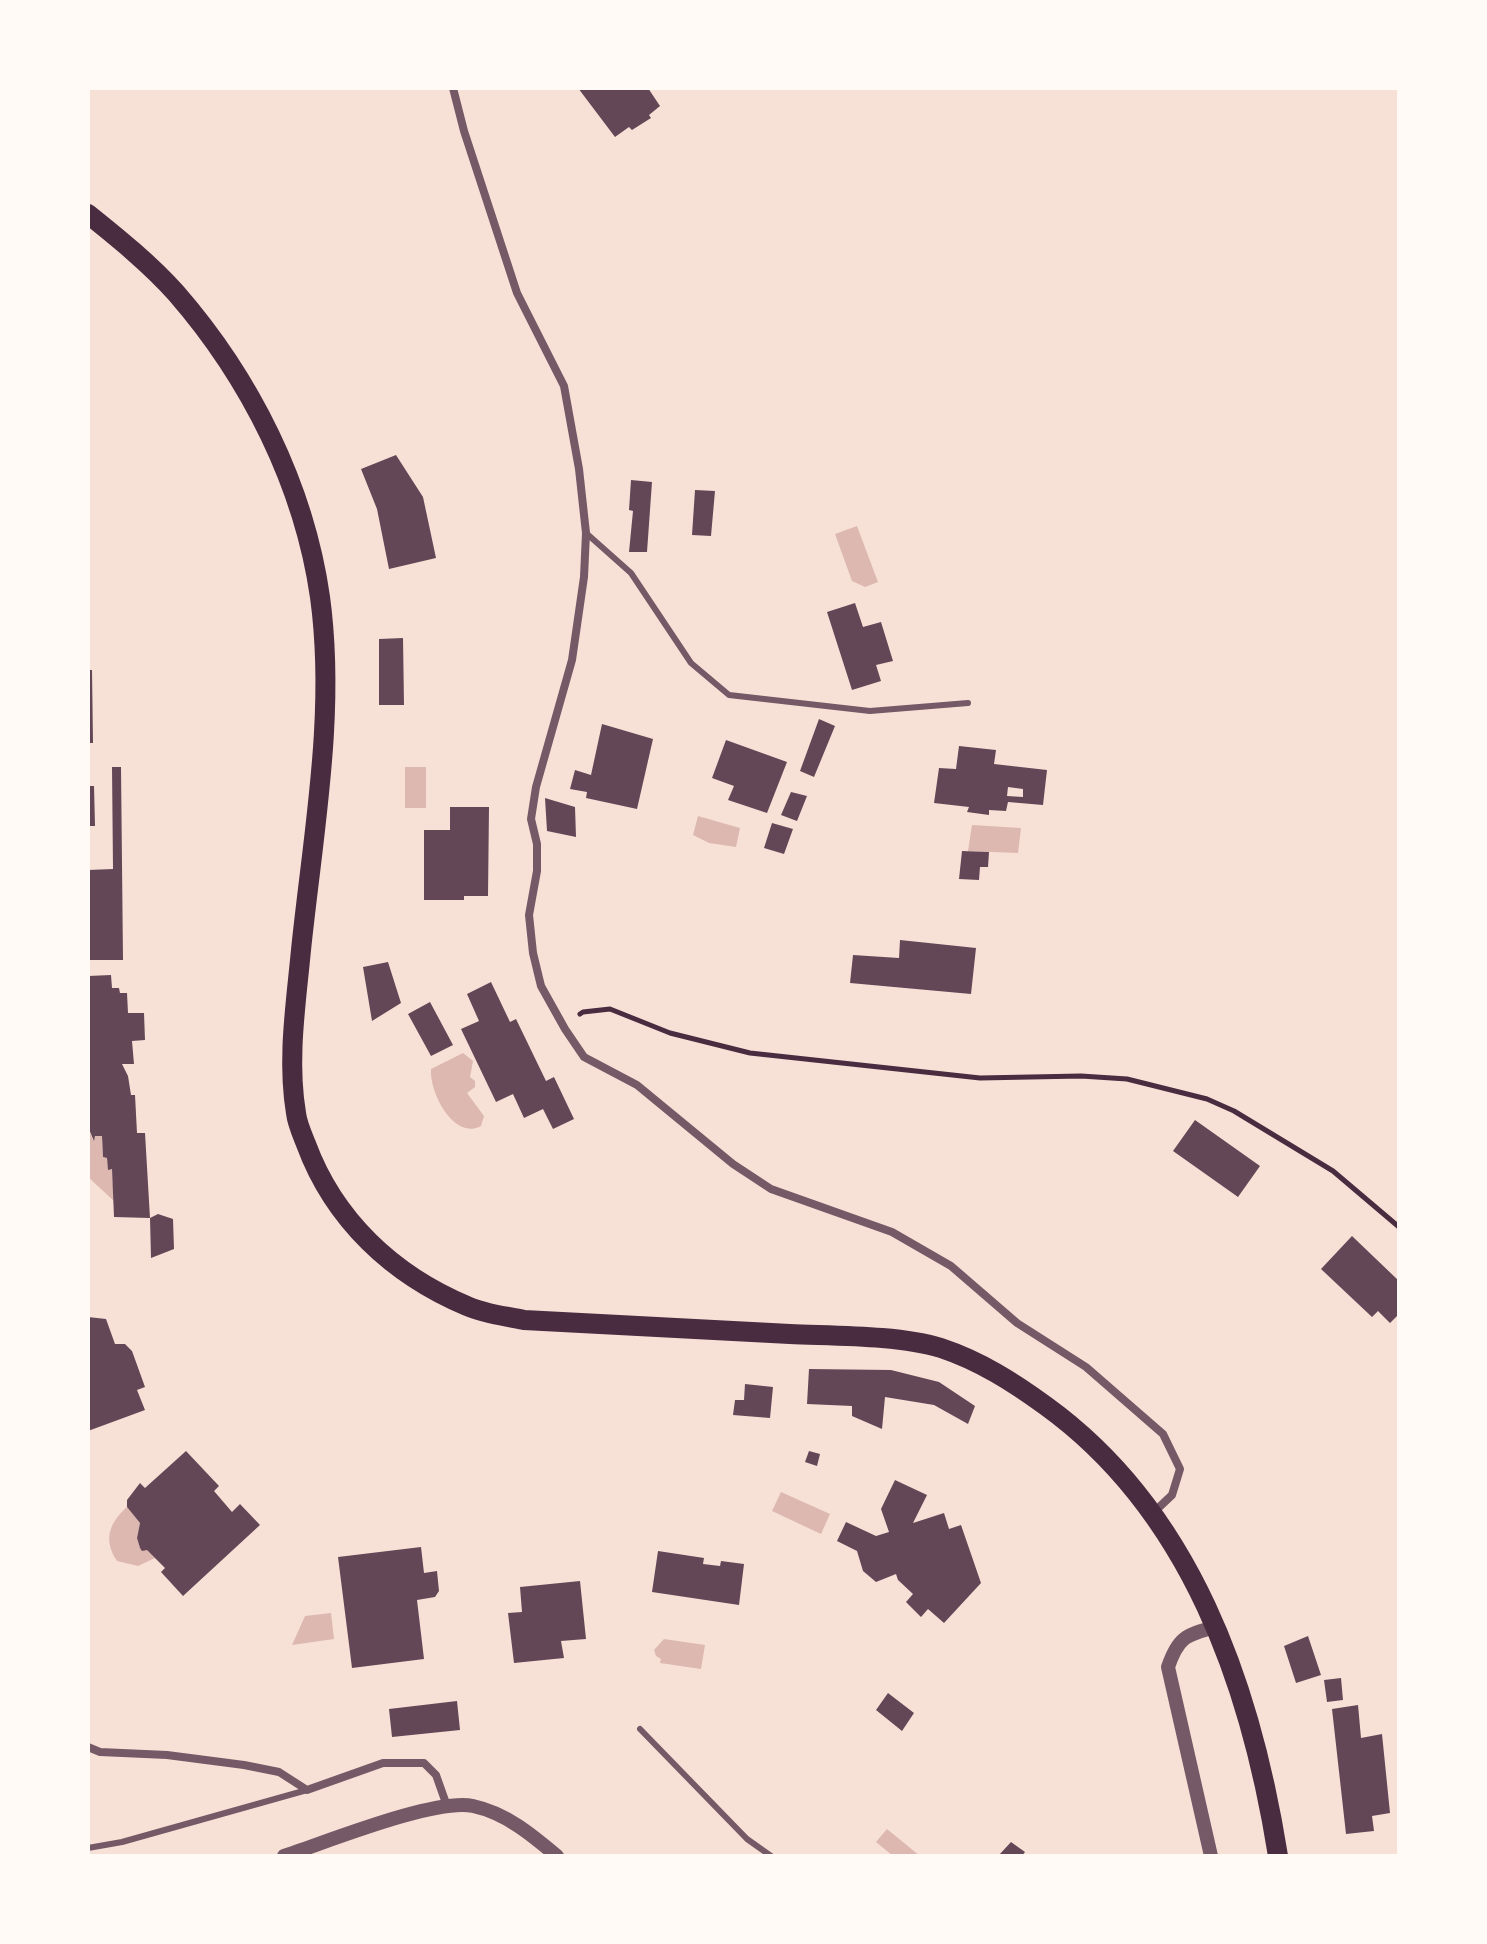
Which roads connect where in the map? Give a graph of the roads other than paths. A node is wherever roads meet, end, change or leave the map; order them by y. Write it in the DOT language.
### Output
graph roads {
  1 [pos="453,88"];
  2 [pos="88,214"];
  3 [pos="586,533"];
  4 [pos="968,703"];
  5 [pos="1154,1512"];
  6 [pos="1215,1627"];
  7 [pos="640,1729"];
  8 [pos="88,1747"];
  9 [pos="307,1790"];
  10 [pos="447,1806"];
  11 [pos="88,1848"];
  12 [pos="284,1856"];
  13 [pos="557,1856"];
  14 [pos="771,1856"];
  15 [pos="1211,1856"];
  16 [pos="1278,1856"];
  1 -- 3 [label="street"];
  2 -- 5 [label="main road"];
  3 -- 4 [label="lane"];
  3 -- 5 [label="street"];
  5 -- 6 [label="main road"];
  6 -- 15 [label="street"];
  6 -- 16 [label="main road"];
  7 -- 14 [label="lane"];
  8 -- 9 [label="street"];
  9 -- 10 [label="street"];
  9 -- 11 [label="lane"];
  10 -- 12 [label="street"];
  10 -- 13 [label="street"];
}
